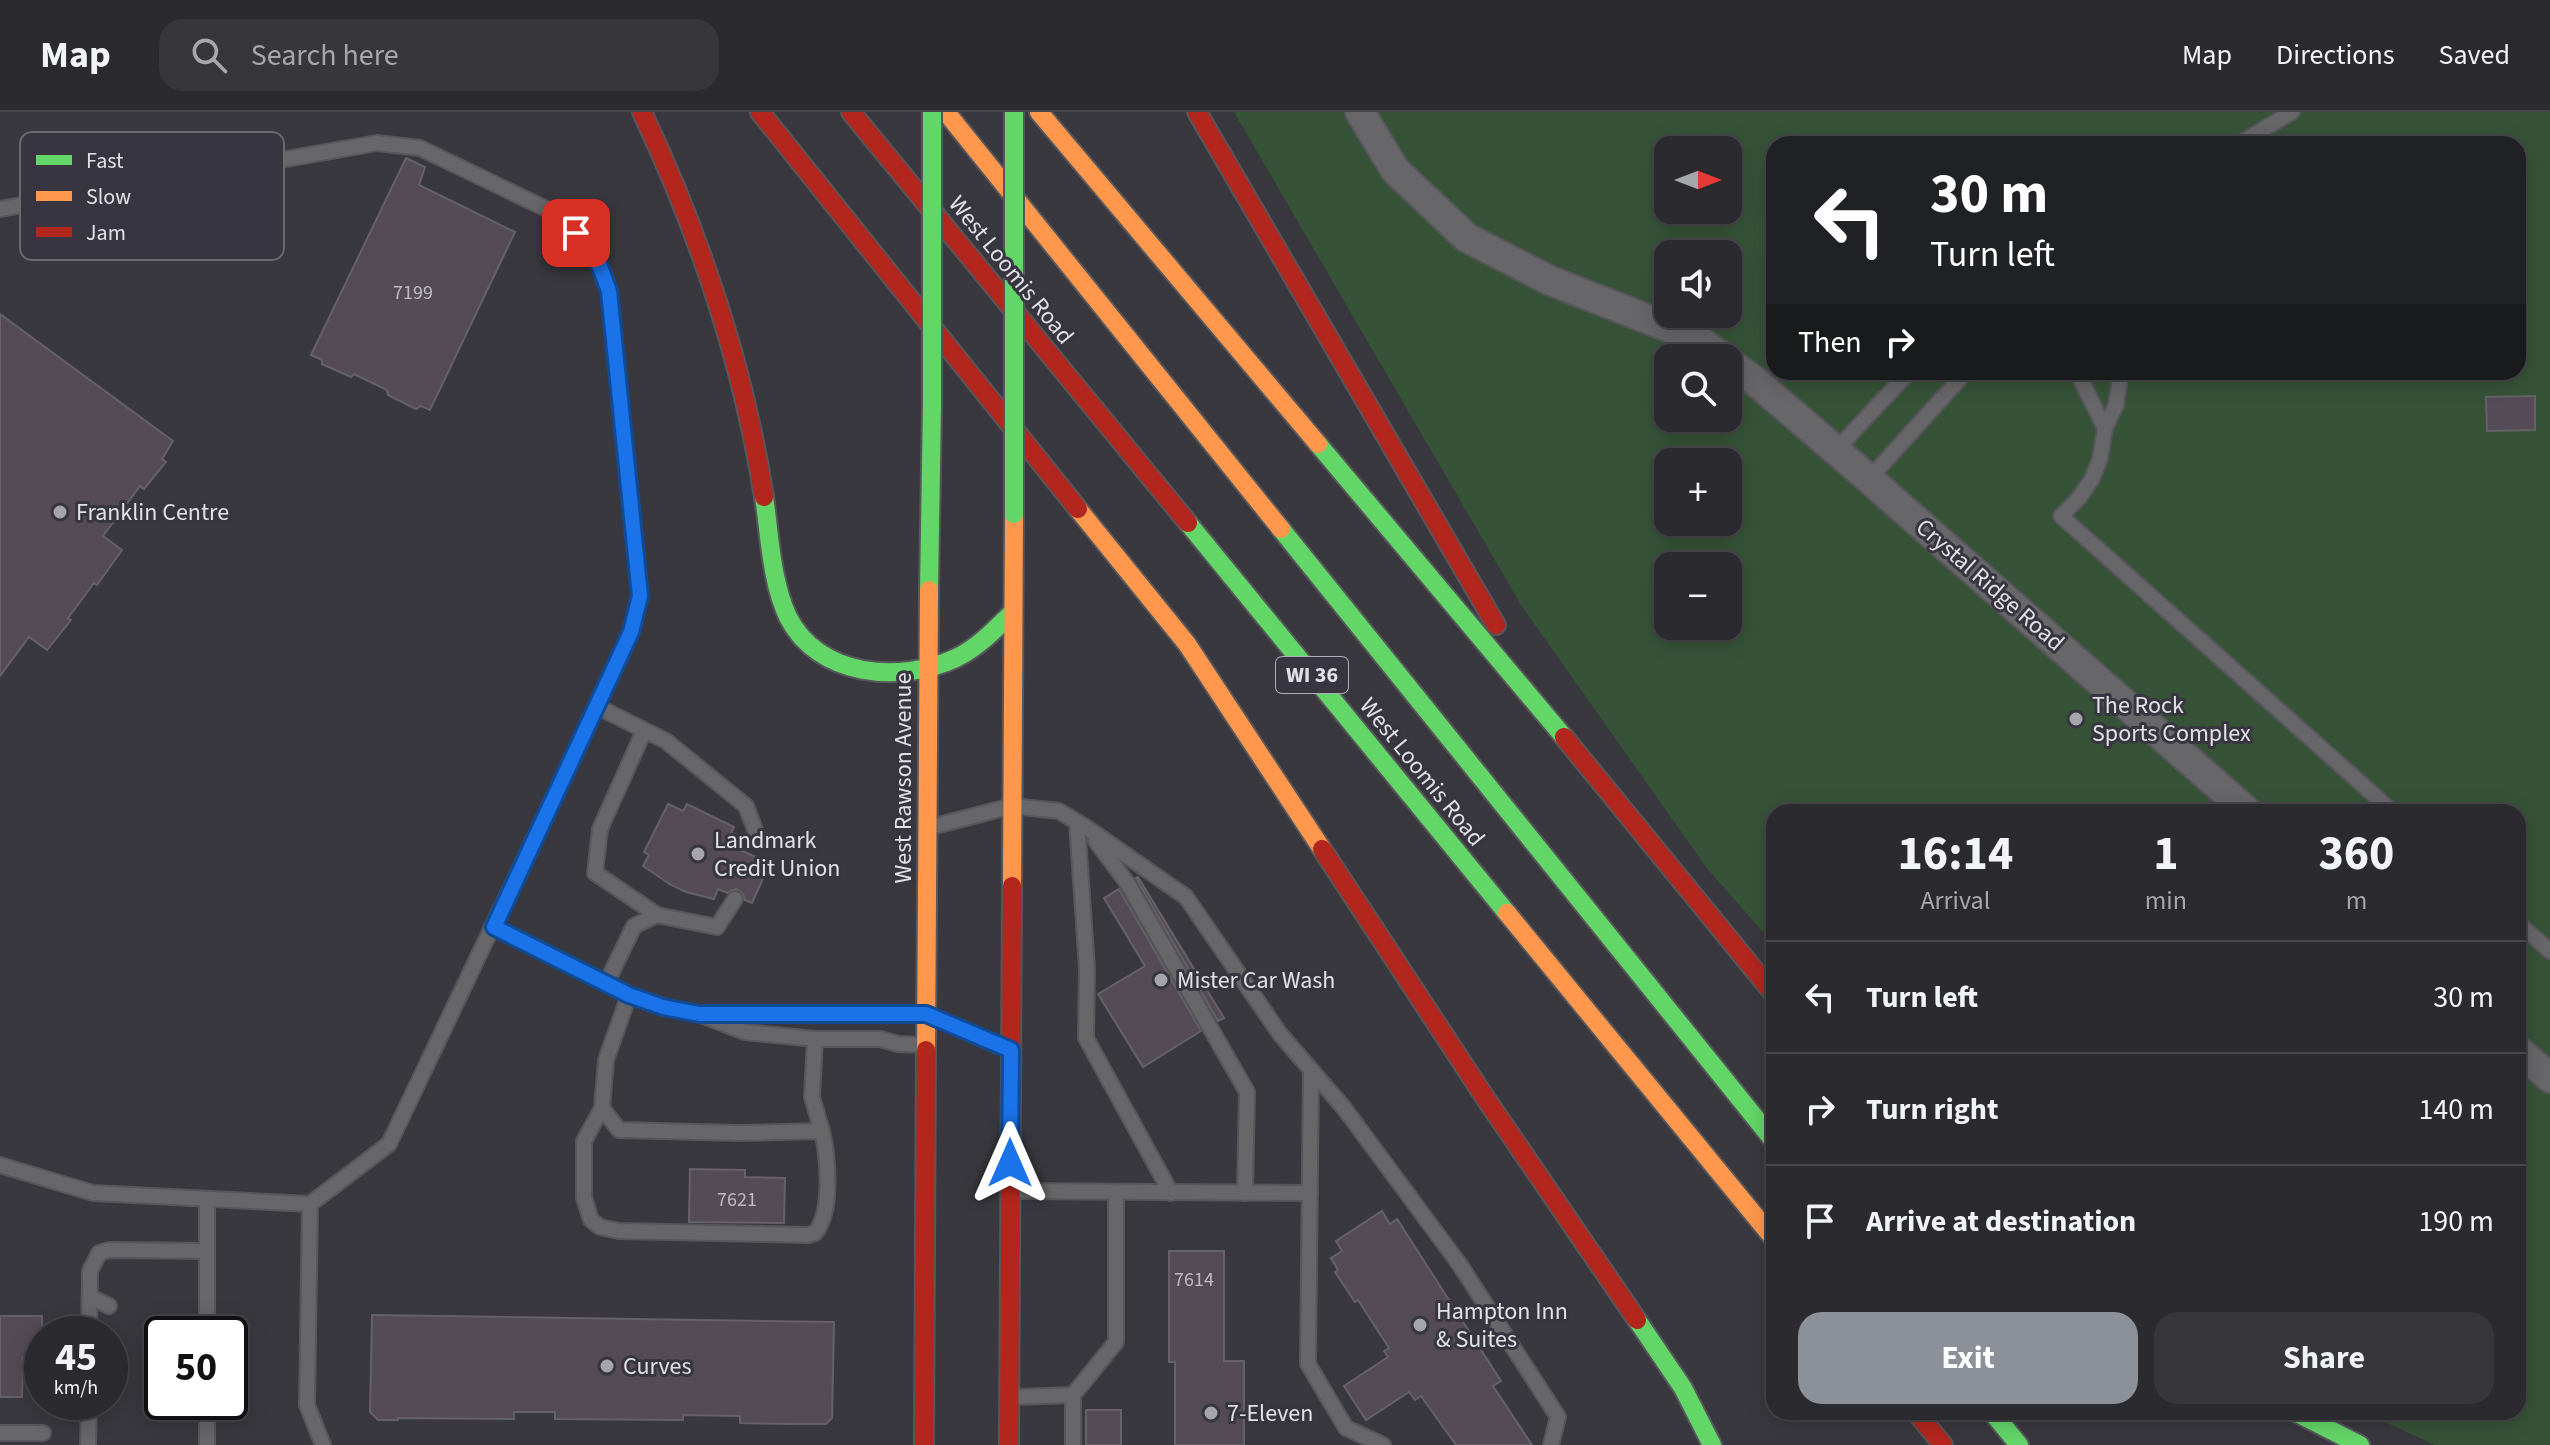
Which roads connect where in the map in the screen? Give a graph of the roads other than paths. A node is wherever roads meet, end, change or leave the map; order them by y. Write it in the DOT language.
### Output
graph roads {
  1 [pos="642,112"];
  2 [pos="760,112"];
  3 [pos="851,112"];
  4 [pos="932,112"];
  5 [pos="946,112"];
  6 [pos="1014,112"];
  7 [pos="1039,112"];
  8 [pos="1197,112"];
  9 [pos="1360,112"];
  10 [pos="2292,112"];
  11 [pos="2252,136"];
  12 [pos="284,159"];
  13 [pos="20,205"];
  14 [pos="0,209"];
  15 [pos="1705,344"];
  16 [pos="1742,372"];
  17 [pos="1902,380"];
  18 [pos="1959,380"];
  19 [pos="2081,380"];
  20 [pos="2120,380"];
  21 [pos="2105,428"];
  22 [pos="1836,450"];
  23 [pos="1869,479"];
  24 [pos="1013,612"];
  25 [pos="928,667"];
  26 [pos="596,706"];
  27 [pos="1558,730"];
  28 [pos="644,731"];
  29 [pos="2239,804"];
  30 [pos="2384,804"];
  31 [pos="1012,806"];
  32 [pos="1082,825"];
  33 [pos="927,828"];
  34 [pos="759,840"];
  35 [pos="735,899"];
  36 [pos="657,915"];
  37 [pos="494,927"];
  38 [pos="2526,930"];
  39 [pos="2550,951"];
  40 [pos="606,984"];
  41 [pos="1766,984"];
  42 [pos="629,995"];
  43 [pos="699,1014"];
  44 [pos="926,1014"];
  45 [pos="815,1039"];
  46 [pos="926,1045"];
  47 [pos="1011,1050"];
  48 [pos="2526,1057"];
  49 [pos="1311,1070"];
  50 [pos="2550,1078"];
  51 [pos="602,1108"];
  52 [pos="822,1131"];
  53 [pos="1766,1131"];
  54 [pos="0,1165"];
  55 [pos="1010,1191"];
  56 [pos="1116,1192"];
  57 [pos="1171,1193"];
  58 [pos="1245,1193"];
  59 [pos="1310,1193"];
  60 [pos="207,1199"];
  61 [pos="310,1204"];
  62 [pos="1766,1229"];
  63 [pos="207,1251"];
  64 [pos="90,1297"];
  65 [pos="109,1306"];
  66 [pos="89,1316"];
  67 [pos="207,1316"];
  68 [pos="1683,1388"];
  69 [pos="1073,1395"];
  70 [pos="1009,1397"];
  71 [pos="89,1420"];
  72 [pos="207,1420"];
  73 [pos="1923,1420"];
  74 [pos="1999,1420"];
  75 [pos="2311,1420"];
  76 [pos="0,1433"];
  77 [pos="43,1433"];
  78 [pos="88,1445"];
  79 [pos="207,1445"];
  80 [pos="323,1445"];
  81 [pos="924,1445"];
  82 [pos="1009,1445"];
  83 [pos="1073,1445"];
  84 [pos="1383,1445"];
  85 [pos="1551,1445"];
  86 [pos="1703,1445"];
  87 [pos="1712,1445"];
  88 [pos="1943,1445"];
  89 [pos="2019,1445"];
  90 [pos="2360,1445"];
  1 -- 25 [label="main road"];
  2 -- 68 [label="main road"];
  3 -- 62 [label="main road, West Loomis Road / WI 36"];
  4 -- 25 [label="main road, West Rawson Avenue, bridge"];
  5 -- 53 [label="main road, West Loomis Road / WI 36"];
  6 -- 24 [label="main road, bridge"];
  7 -- 27 [label="main road"];
  8 -- 27 [label="main road"];
  9 -- 15 [label="street, Crystal Ridge Road"];
  10 -- 11 [label="lane"];
  12 -- 26 [label="lane"];
  13 -- 14 [label="lane"];
  16 -- 22 [label="street, Crystal Ridge Road"];
  17 -- 22 [label="lane"];
  18 -- 23 [label="lane"];
  19 -- 21 [label="lane"];
  20 -- 21 [label="lane"];
  21 -- 30 [label="lane"];
  22 -- 23 [label="street, Crystal Ridge Road"];
  23 -- 29 [label="street, Crystal Ridge Road"];
  24 -- 25 [label="main road"];
  24 -- 31 [label="main road"];
  25 -- 33 [label="main road, West Rawson Avenue"];
  26 -- 28 [label="lane"];
  26 -- 37 [label="lane"];
  27 -- 41 [label="main road"];
  28 -- 34 [label="lane"];
  28 -- 36 [label="lane"];
  31 -- 32 [label="lane"];
  31 -- 33 [label="lane"];
  31 -- 47 [label="main road"];
  32 -- 49 [label="lane"];
  32 -- 57 [label="lane"];
  32 -- 58 [label="lane"];
  33 -- 44 [label="main road, West Rawson Avenue"];
  35 -- 36 [label="lane"];
  36 -- 40 [label="lane"];
  37 -- 40 [label="lane"];
  37 -- 61 [label="lane"];
  38 -- 39 [label="lane"];
  40 -- 42 [label="lane"];
  42 -- 43 [label="lane"];
  42 -- 51 [label="lane"];
  43 -- 44 [label="lane"];
  43 -- 45 [label="lane"];
  44 -- 46 [label="main road, West Rawson Avenue"];
  44 -- 47 [label="lane"];
  45 -- 46 [label="lane"];
  45 -- 52 [label="lane"];
  46 -- 81 [label="main road, West Rawson Avenue"];
  47 -- 55 [label="main road"];
  48 -- 50 [label="street"];
  49 -- 59 [label="lane"];
  49 -- 85 [label="lane"];
  51 -- 52 [label="lane"];
  51 -- 52 [label="lane"];
  54 -- 60 [label="lane"];
  55 -- 56 [label="lane"];
  55 -- 70 [label="main road"];
  56 -- 57 [label="lane"];
  56 -- 69 [label="lane"];
  57 -- 58 [label="lane"];
  58 -- 59 [label="lane"];
  59 -- 84 [label="lane"];
  60 -- 61 [label="lane"];
  60 -- 63 [label="lane"];
  61 -- 80 [label="lane"];
  63 -- 64 [label="lane"];
  63 -- 67 [label="lane"];
  64 -- 65 [label="lane"];
  64 -- 66 [label="lane"];
  68 -- 86 [label="main road"];
  68 -- 87 [label="main road"];
  69 -- 70 [label="lane"];
  69 -- 83 [label="lane"];
  70 -- 82 [label="main road"];
  71 -- 78 [label="lane"];
  72 -- 79 [label="lane"];
  73 -- 88 [label="main road"];
  74 -- 89 [label="main road"];
  75 -- 90 [label="main road"];
  76 -- 77 [label="lane"];
}
